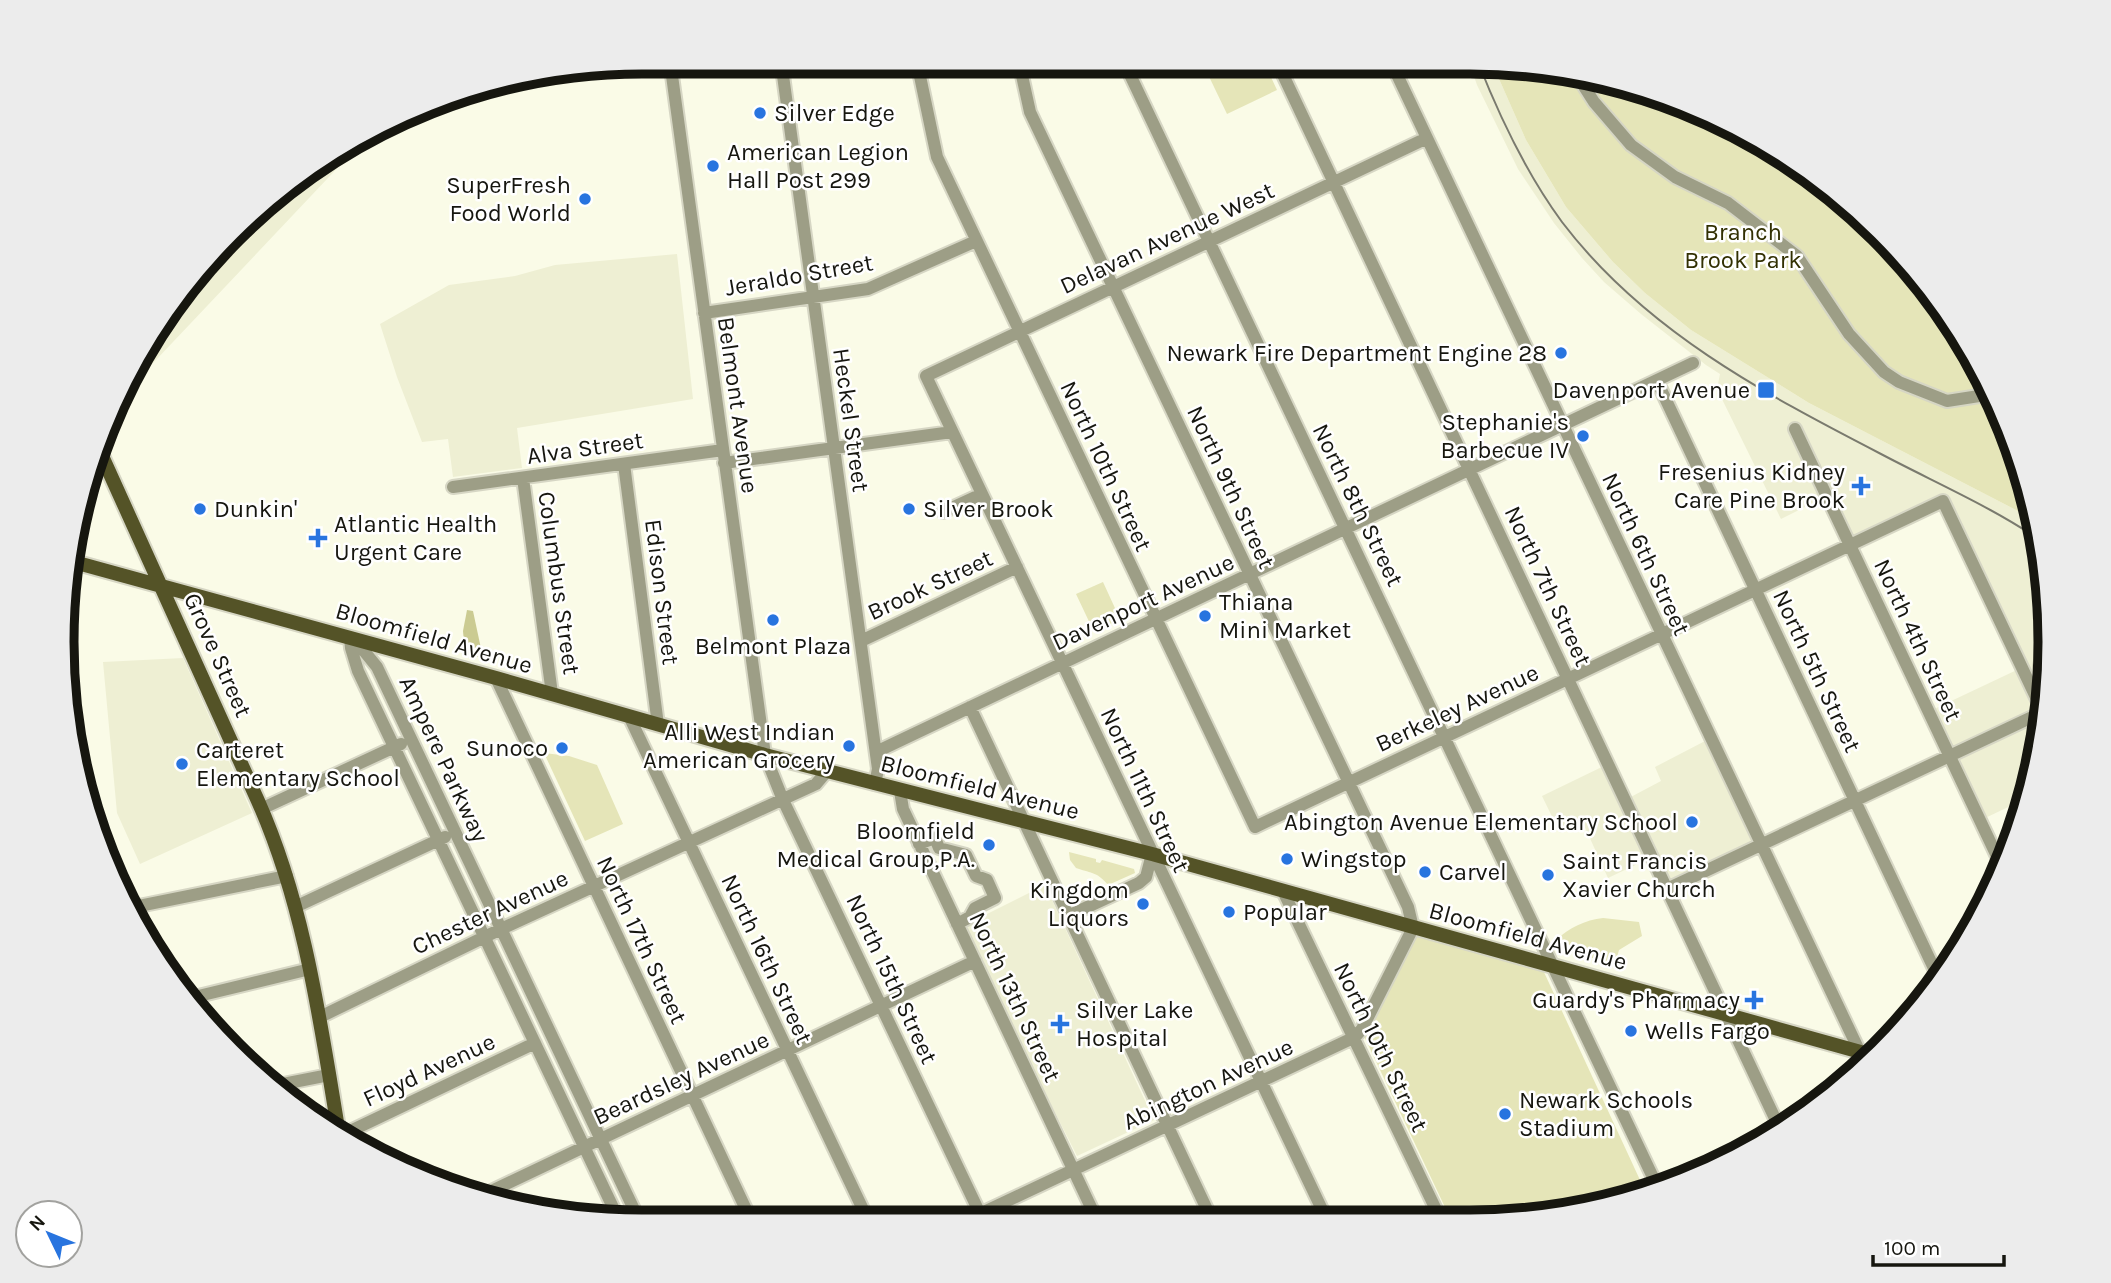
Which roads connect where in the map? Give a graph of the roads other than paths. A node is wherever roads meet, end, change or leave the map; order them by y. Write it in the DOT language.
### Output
graph roads {
  1 [pos="672,74"];
  2 [pos="783,74"];
  3 [pos="919,74"];
  4 [pos="1021,74"];
  5 [pos="1130,74"];
  6 [pos="1283,74"];
  7 [pos="1397,74"];
  8 [pos="1583,85"];
  9 [pos="1427,138"];
  10 [pos="1334,182"];
  11 [pos="976,241"];
  12 [pos="1208,242"];
  13 [pos="1113,287"];
  14 [pos="813,297"];
  15 [pos="704,313"];
  16 [pos="1020,332"];
  17 [pos="1693,363"];
  18 [pos="926,376"];
  19 [pos="1657,381"];
  20 [pos="1981,396"];
  21 [pos="1562,426"];
  22 [pos="1795,429"];
  23 [pos="952,432"];
  24 [pos="834,448"];
  25 [pos="724,457"];
  26 [pos="104,460"];
  27 [pos="624,464"];
  28 [pos="1469,470"];
  29 [pos="523,478"];
  30 [pos="453,487"];
  31 [pos="982,494"];
  32 [pos="943,512"];
  33 [pos="1346,528"];
  34 [pos="1850,545"];
  35 [pos="79,563"];
  36 [pos="1017,567"];
  37 [pos="1250,574"];
  38 [pos="161,585"];
  39 [pos="1756,590"];
  40 [pos="1155,619"];
  41 [pos="1661,635"];
  42 [pos="350,638"];
  43 [pos="861,641"];
  44 [pos="1062,664"];
  45 [pos="496,678"];
  46 [pos="1568,679"];
  47 [pos="552,694"];
  48 [pos="2035,695"];
  49 [pos="970,708"];
  50 [pos="629,716"];
  51 [pos="2033,717"];
  52 [pos="658,724"];
  53 [pos="1445,737"];
  54 [pos="411,739"];
  55 [pos="394,747"];
  56 [pos="876,752"];
  57 [pos="765,755"];
  58 [pos="1950,756"];
  59 [pos="827,771"];
  60 [pos="1349,783"];
  61 [pos="875,784"];
  62 [pos="900,790"];
  63 [pos="783,800"];
  64 [pos="1855,801"];
  65 [pos="261,809"];
  66 [pos="1022,820"];
  67 [pos="1255,827"];
  68 [pos="455,832"];
  69 [pos="439,840"];
  70 [pos="689,842"];
  71 [pos="919,844"];
  72 [pos="1760,845"];
  73 [pos="1152,854"];
  74 [pos="1996,854"];
  75 [pos="287,876"];
  76 [pos="594,886"];
  77 [pos="1667,890"];
  78 [pos="1283,891"];
  79 [pos="139,906"];
  80 [pos="295,907"];
  81 [pos="1068,916"];
  82 [pos="957,924"];
  83 [pos="1413,928"];
  84 [pos="501,929"];
  85 [pos="485,937"];
  86 [pos="975,961"];
  87 [pos="1554,967"];
  88 [pos="1934,968"];
  89 [pos="310,969"];
  90 [pos="198,996"];
  91 [pos="881,1006"];
  92 [pos="1726,1015"];
  93 [pos="320,1017"];
  94 [pos="1354,1038"];
  95 [pos="535,1043"];
  96 [pos="787,1050"];
  97 [pos="1860,1053"];
  98 [pos="1858,1056"];
  99 [pos="330,1074"];
  100 [pos="1261,1082"];
  101 [pos="285,1083"];
  102 [pos="691,1096"];
  103 [pos="1776,1120"];
  104 [pos="338,1121"];
  105 [pos="1168,1126"];
  106 [pos="351,1129"];
  107 [pos="600,1139"];
  108 [pos="584,1147"];
  109 [pos="1074,1171"];
  110 [pos="1654,1178"];
  111 [pos="494,1190"];
  112 [pos="613,1208"];
  113 [pos="634,1210"];
  114 [pos="746,1210"];
  115 [pos="862,1210"];
  116 [pos="979,1210"];
  117 [pos="996,1210"];
  118 [pos="1092,1210"];
  119 [pos="1207,1210"];
  120 [pos="1322,1210"];
  121 [pos="1436,1210"];
  1 -- 15 [label="street, Belmont Avenue"];
  2 -- 14 [label="street, Heckel Street"];
  3 -- 11 [label="street, North 10th Street"];
  4 -- 13 [label="street, North 9th Street"];
  5 -- 12 [label="street, North 8th Street"];
  6 -- 10 [label="street, North 7th Street"];
  7 -- 9 [label="street, North 6th Street"];
  8 -- 20 [label="street"];
  9 -- 10 [label="street, Delavan Avenue West"];
  9 -- 21 [label="street, North 6th Street"];
  10 -- 12 [label="street, Delavan Avenue West"];
  10 -- 28 [label="street, North 7th Street"];
  11 -- 14 [label="street, Jeraldo Street"];
  11 -- 16 [label="street, North 10th Street"];
  12 -- 13 [label="street, Delavan Avenue West"];
  12 -- 33 [label="street, North 8th Street"];
  13 -- 16 [label="street, Delavan Avenue West"];
  13 -- 37 [label="street, North 9th Street"];
  14 -- 15 [label="street, Jeraldo Street"];
  14 -- 24 [label="street, Heckel Street"];
  15 -- 25 [label="street, Belmont Avenue"];
  16 -- 18 [label="street, Delavan Avenue West"];
  16 -- 40 [label="street, North 10th Street"];
  17 -- 19 [label="street, Davenport Avenue"];
  18 -- 23 [label="street, North 11th Street"];
  19 -- 21 [label="street, Davenport Avenue"];
  19 -- 39 [label="street, North 5th Street"];
  21 -- 28 [label="street, Davenport Avenue"];
  21 -- 41 [label="street, North 6th Street"];
  22 -- 34 [label="street, North 4th Street"];
  23 -- 24 [label="street, Alva Street"];
  23 -- 31 [label="street, North 11th Street"];
  24 -- 25 [label="street, Alva Street"];
  24 -- 43 [label="street, Heckel Street"];
  25 -- 27 [label="street, Alva Street"];
  25 -- 57 [label="street, Belmont Avenue"];
  26 -- 38 [label="main road, Grove Street"];
  27 -- 29 [label="street, Alva Street"];
  27 -- 52 [label="street, Edison Street"];
  28 -- 33 [label="street, Davenport Avenue"];
  28 -- 46 [label="street, North 7th Street"];
  29 -- 30 [label="street, Alva Street"];
  29 -- 47 [label="street, Columbus Street"];
  31 -- 32 [label="street"];
  31 -- 36 [label="street, North 11th Street"];
  33 -- 37 [label="street, Davenport Avenue"];
  33 -- 53 [label="street, North 8th Street"];
  34 -- 39 [label="street, Berkeley Avenue"];
  34 -- 48 [label="street, Berkeley Avenue"];
  34 -- 58 [label="street, North 4th Street"];
  35 -- 38 [label="main road, Bloomfield Avenue"];
  36 -- 43 [label="street, Brook Street"];
  36 -- 44 [label="street, North 11th Street"];
  37 -- 40 [label="street, Davenport Avenue"];
  37 -- 60 [label="street, North 9th Street"];
  38 -- 42 [label="main road, Bloomfield Avenue"];
  38 -- 65 [label="main road, Grove Street"];
  39 -- 41 [label="street, Berkeley Avenue"];
  39 -- 64 [label="street, North 5th Street"];
  40 -- 44 [label="street, Davenport Avenue"];
  40 -- 67 [label="street, North 10th Street"];
  41 -- 46 [label="street, Berkeley Avenue"];
  41 -- 72 [label="street, North 6th Street"];
  42 -- 45 [label="main road, Bloomfield Avenue"];
  42 -- 54 [label="street, Ampere Parkway"];
  42 -- 55 [label="street, Ampere Parkway"];
  43 -- 56 [label="street, Heckel Street"];
  44 -- 49 [label="street, Davenport Avenue"];
  44 -- 73 [label="street, North 11th Street"];
  45 -- 47 [label="main road, Bloomfield Avenue"];
  45 -- 76 [label="street, North 17th Street"];
  46 -- 53 [label="street, Berkeley Avenue"];
  46 -- 77 [label="street, North 7th Street"];
  47 -- 50 [label="main road, Bloomfield Avenue"];
  49 -- 56 [label="street, Davenport Avenue"];
  49 -- 66 [label="street"];
  50 -- 52 [label="main road, Bloomfield Avenue"];
  50 -- 70 [label="street, North 16th Street"];
  51 -- 58 [label="street"];
  52 -- 57 [label="main road, Bloomfield Avenue"];
  53 -- 60 [label="street, Berkeley Avenue"];
  53 -- 87 [label="street, North 8th Street"];
  54 -- 55 [label="street"];
  54 -- 68 [label="street, Ampere Parkway"];
  55 -- 65 [label="street"];
  55 -- 69 [label="street, Ampere Parkway"];
  56 -- 61 [label="street, Heckel Street"];
  57 -- 59 [label="main road, Bloomfield Avenue"];
  57 -- 63 [label="street, North 15th Street"];
  58 -- 64 [label="street"];
  58 -- 74 [label="street, North 4th Street"];
  59 -- 61 [label="main road, Bloomfield Avenue"];
  59 -- 63 [label="street, Chester Avenue"];
  60 -- 67 [label="street, Berkeley Avenue"];
  60 -- 83 [label="street, North 9th Street"];
  61 -- 62 [label="main road, Bloomfield Avenue"];
  62 -- 66 [label="main road, Bloomfield Avenue"];
  62 -- 71 [label="street, North 13th Street"];
  63 -- 70 [label="street, Chester Avenue"];
  63 -- 91 [label="street, North 15th Street"];
  64 -- 72 [label="street"];
  64 -- 88 [label="street, North 5th Street"];
  65 -- 75 [label="main road, Grove Street"];
  66 -- 73 [label="main road, Bloomfield Avenue"];
  66 -- 81 [label="street"];
  68 -- 69 [label="street"];
  68 -- 84 [label="street, Ampere Parkway"];
  69 -- 80 [label="street"];
  69 -- 85 [label="street, Ampere Parkway"];
  70 -- 76 [label="street, Chester Avenue"];
  70 -- 96 [label="street, North 16th Street"];
  71 -- 82 [label="street, North 13th Street"];
  71 -- 82 [label="street"];
  72 -- 77 [label="street"];
  72 -- 97 [label="street, North 6th Street"];
  73 -- 78 [label="main road, Bloomfield Avenue"];
  73 -- 81 [label="street"];
  73 -- 100 [label="street, North 11th Street"];
  75 -- 79 [label="street"];
  75 -- 80 [label="main road, Grove Street"];
  76 -- 84 [label="street, Chester Avenue"];
  76 -- 102 [label="street, North 17th Street"];
  77 -- 92 [label="street, North 7th Street"];
  78 -- 83 [label="main road, Bloomfield Avenue"];
  78 -- 94 [label="street, North 10th Street"];
  80 -- 89 [label="main road, Grove Street"];
  81 -- 105 [label="street"];
  82 -- 86 [label="street, North 13th Street"];
  83 -- 87 [label="main road, Bloomfield Avenue"];
  83 -- 94 [label="street"];
  84 -- 85 [label="street, Chester Avenue"];
  84 -- 107 [label="street, Ampere Parkway"];
  85 -- 93 [label="street, Chester Avenue"];
  85 -- 95 [label="street, Ampere Parkway"];
  86 -- 91 [label="street, Beardsley Avenue"];
  86 -- 109 [label="street, North 13th Street"];
  87 -- 92 [label="main road, Bloomfield Avenue"];
  87 -- 110 [label="street, North 8th Street"];
  89 -- 90 [label="street"];
  89 -- 93 [label="main road, Grove Street"];
  91 -- 96 [label="street, Beardsley Avenue"];
  91 -- 116 [label="street, North 15th Street"];
  92 -- 98 [label="main road, Bloomfield Avenue"];
  92 -- 103 [label="street, North 7th Street"];
  93 -- 99 [label="main road, Grove Street"];
  94 -- 100 [label="street, Abington Avenue"];
  94 -- 121 [label="street, North 10th Street"];
  95 -- 106 [label="street, Floyd Avenue"];
  95 -- 108 [label="street, Ampere Parkway"];
  96 -- 102 [label="street, Beardsley Avenue"];
  96 -- 115 [label="street, North 16th Street"];
  99 -- 101 [label="street"];
  99 -- 104 [label="main road, Grove Street"];
  100 -- 105 [label="street, Abington Avenue"];
  100 -- 120 [label="street, North 11th Street"];
  102 -- 107 [label="street, Beardsley Avenue"];
  102 -- 114 [label="street, North 17th Street"];
  105 -- 109 [label="street, Abington Avenue"];
  105 -- 119 [label="street"];
  107 -- 108 [label="street, Beardsley Avenue"];
  107 -- 113 [label="street, Ampere Parkway"];
  108 -- 111 [label="street, Beardsley Avenue"];
  108 -- 112 [label="street, Ampere Parkway"];
  109 -- 117 [label="street, Abington Avenue"];
  109 -- 118 [label="street, North 13th Street"];
}
